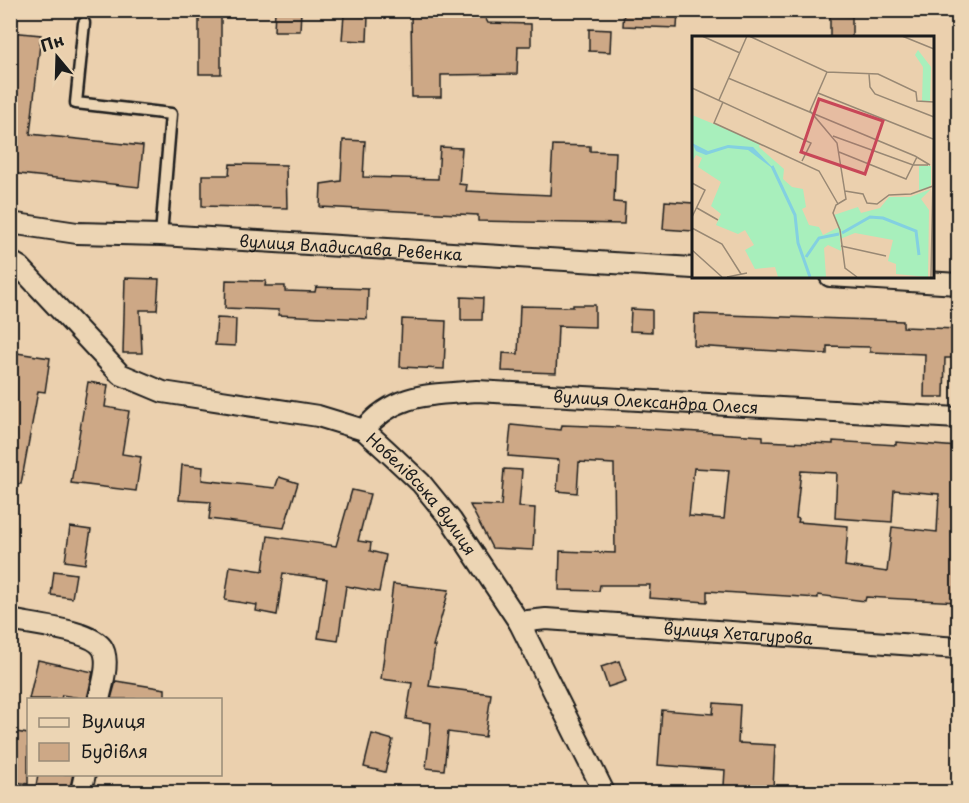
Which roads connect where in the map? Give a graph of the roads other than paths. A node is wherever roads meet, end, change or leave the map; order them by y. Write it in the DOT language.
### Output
graph roads {
  1 [pos="84,23"];
  2 [pos="10,223"];
  3 [pos="161,235"];
  4 [pos="10,261"];
  5 [pos="692,268"];
  6 [pos="862,278"];
  7 [pos="958,284"];
  8 [pos="958,418"];
  9 [pos="364,430"];
  10 [pos="10,620"];
  11 [pos="519,622"];
  12 [pos="958,648"];
  13 [pos="99,698"];
  14 [pos="85,776"];
  15 [pos="81,792"];
  16 [pos="604,792"];
  1 -- 3 [label="lane"];
  2 -- 3 [label="street, вулиця Владислава Ревенка"];
  3 -- 5 [label="street, вулиця Владислава Ревенка"];
  4 -- 9 [label="street, Нобелівська вулиця"];
  6 -- 7 [label="street"];
  8 -- 9 [label="street, вулиця Олександра Олеся"];
  9 -- 11 [label="street, Нобелівська вулиця"];
  10 -- 13 [label="street"];
  11 -- 12 [label="street, вулиця Хетагурова"];
  11 -- 16 [label="street, Нобелівська вулиця"];
  14 -- 15 [label="street"];
}
